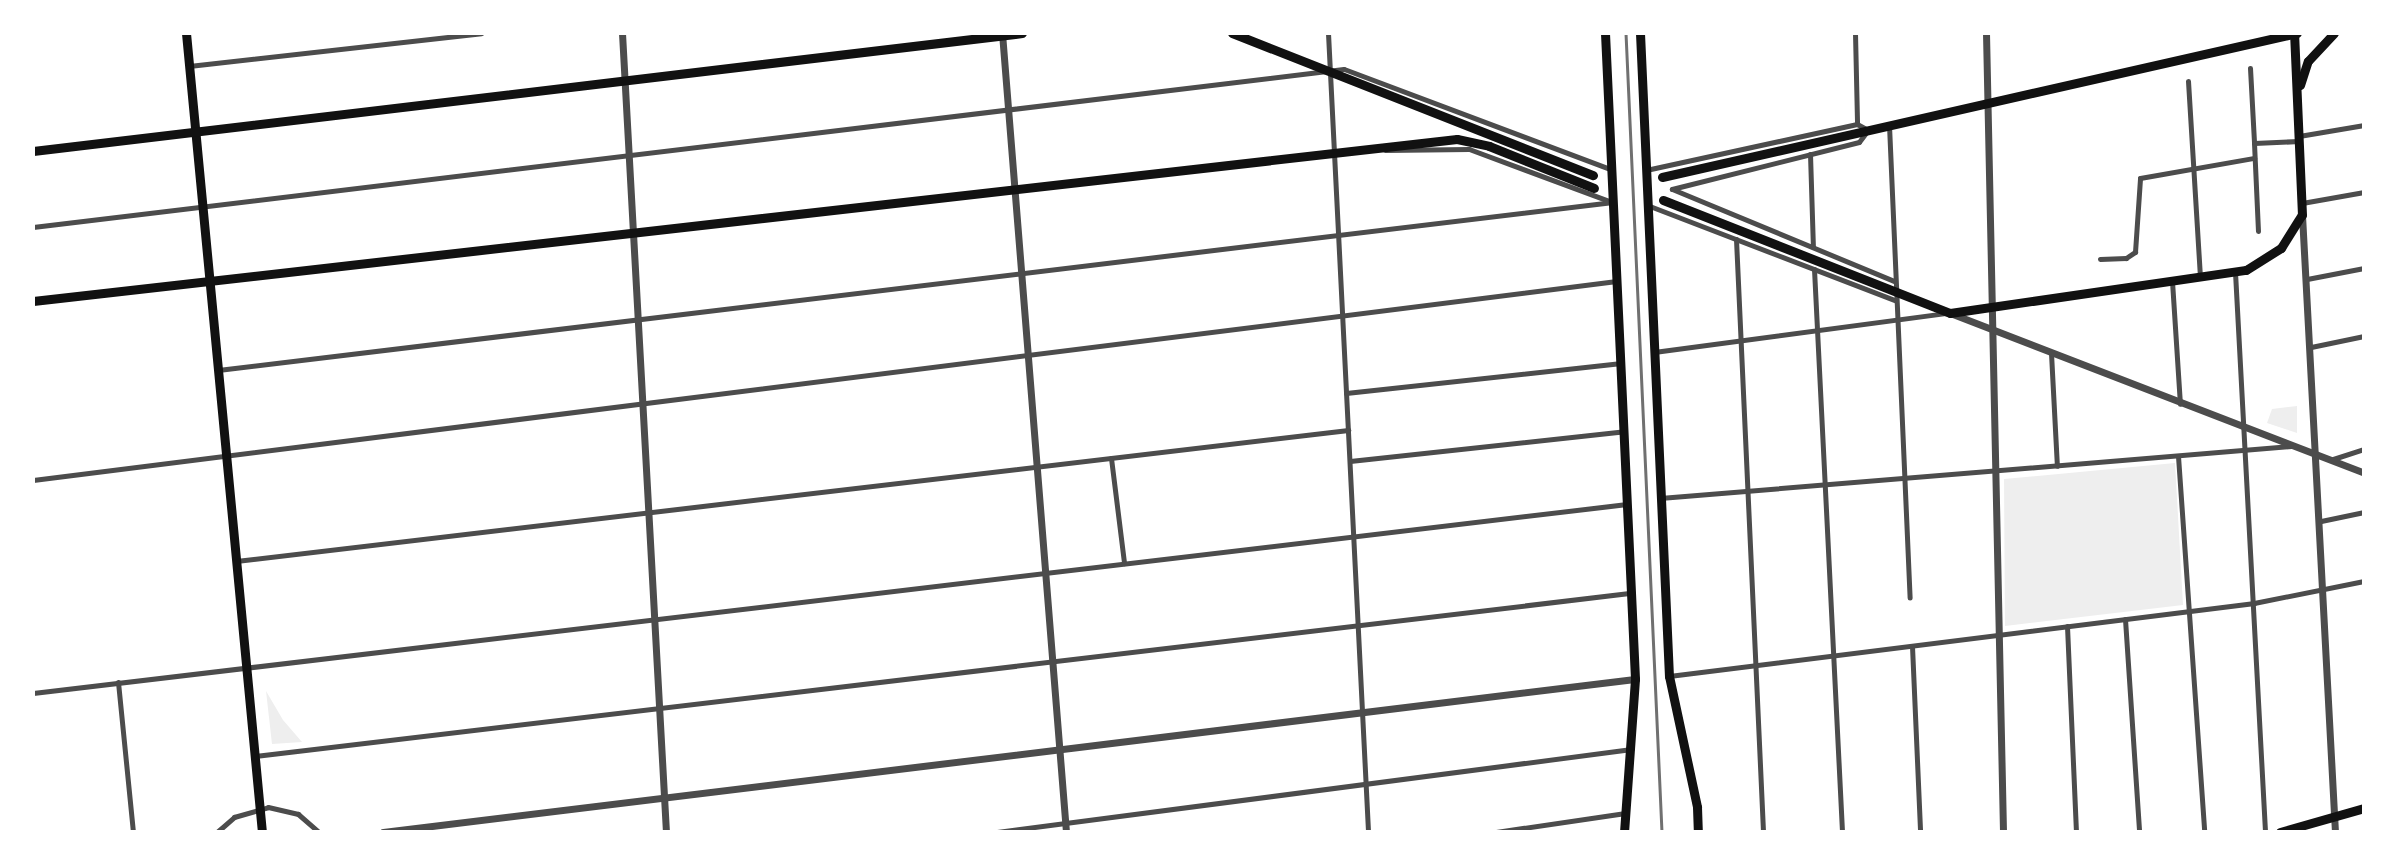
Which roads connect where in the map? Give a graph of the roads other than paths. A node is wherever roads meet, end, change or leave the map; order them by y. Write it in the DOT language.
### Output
graph roads {
  1 [pos="186,33"];
  2 [pos="481,33"];
  3 [pos="622,33"];
  4 [pos="1022,33"];
  5 [pos="1232,33"];
  6 [pos="1328,33"];
  7 [pos="1605,33"];
  8 [pos="1640,33"];
  9 [pos="1855,33"];
  10 [pos="1986,33"];
  11 [pos="2295,33"];
  12 [pos="2334,33"];
  13 [pos="1002,34"];
  14 [pos="189,65"];
  15 [pos="2250,68"];
  16 [pos="1329,72"];
  17 [pos="2188,81"];
  18 [pos="625,82"];
  19 [pos="2298,97"];
  20 [pos="1988,103"];
  21 [pos="1009,112"];
  22 [pos="1857,124"];
  23 [pos="1889,125"];
  24 [pos="2364,125"];
  25 [pos="1868,130"];
  26 [pos="195,133"];
  27 [pos="2299,138"];
  28 [pos="2254,143"];
  29 [pos="1378,149"];
  30 [pos="33,151"];
  31 [pos="1810,153"];
  32 [pos="1334,154"];
  33 [pos="628,155"];
  34 [pos="2254,158"];
  35 [pos="2193,166"];
  36 [pos="1612,170"];
  37 [pos="1646,170"];
  38 [pos="1593,175"];
  39 [pos="1662,177"];
  40 [pos="1594,188"];
  41 [pos="1015,192"];
  42 [pos="2364,192"];
  43 [pos="1663,200"];
  44 [pos="1613,202"];
  45 [pos="2302,203"];
  46 [pos="1647,205"];
  47 [pos="202,206"];
  48 [pos="2302,215"];
  49 [pos="33,227"];
  50 [pos="2258,231"];
  51 [pos="632,235"];
  52 [pos="1339,235"];
  53 [pos="1736,239"];
  54 [pos="1813,247"];
  55 [pos="2100,259"];
  56 [pos="2364,268"];
  57 [pos="1814,269"];
  58 [pos="2235,272"];
  59 [pos="1022,273"];
  60 [pos="2200,277"];
  61 [pos="209,279"];
  62 [pos="2307,279"];
  63 [pos="2172,280"];
  64 [pos="1617,281"];
  65 [pos="1894,290"];
  66 [pos="33,301"];
  67 [pos="1992,306"];
  68 [pos="1950,313"];
  69 [pos="638,316"];
  70 [pos="1342,316"];
  71 [pos="1895,321"];
  72 [pos="1817,330"];
  73 [pos="1993,330"];
  74 [pos="2364,336"];
  75 [pos="1741,341"];
  76 [pos="2311,347"];
  77 [pos="1654,352"];
  78 [pos="2051,353"];
  79 [pos="1028,355"];
  80 [pos="1621,363"];
  81 [pos="218,370"];
  82 [pos="1346,393"];
  83 [pos="643,404"];
  84 [pos="2180,404"];
  85 [pos="2244,427"];
  86 [pos="1348,430"];
  87 [pos="1624,431"];
  88 [pos="2294,446"];
  89 [pos="2364,449"];
  90 [pos="2245,450"];
  91 [pos="2317,455"];
  92 [pos="2178,456"];
  93 [pos="226,457"];
  94 [pos="1111,458"];
  95 [pos="2330,460"];
  96 [pos="1350,461"];
  97 [pos="2057,466"];
  98 [pos="1038,467"];
  99 [pos="1993,471"];
  100 [pos="2364,473"];
  101 [pos="1905,478"];
  102 [pos="33,480"];
  103 [pos="1824,485"];
  104 [pos="1749,491"];
  105 [pos="1660,498"];
  106 [pos="1627,503"];
  107 [pos="648,512"];
  108 [pos="2364,512"];
  109 [pos="2321,521"];
  110 [pos="1354,536"];
  111 [pos="236,561"];
  112 [pos="1124,562"];
  113 [pos="1046,572"];
  114 [pos="2364,581"];
  115 [pos="2324,590"];
  116 [pos="1631,593"];
  117 [pos="1910,598"];
  118 [pos="2254,603"];
  119 [pos="2189,611"];
  120 [pos="655,618"];
  121 [pos="2125,619"];
  122 [pos="1358,625"];
  123 [pos="2067,626"];
  124 [pos="1998,635"];
  125 [pos="1912,646"];
  126 [pos="1833,657"];
  127 [pos="1054,661"];
  128 [pos="247,666"];
  129 [pos="1756,666"];
  130 [pos="1669,676"];
  131 [pos="1635,679"];
  132 [pos="118,682"];
  133 [pos="33,693"];
  134 [pos="659,708"];
  135 [pos="1363,712"];
  136 [pos="1061,748"];
  137 [pos="1632,749"];
  138 [pos="255,756"];
  139 [pos="1366,784"];
  140 [pos="664,796"];
  141 [pos="260,808"];
  142 [pos="2364,808"];
  143 [pos="1624,813"];
  144 [pos="2334,816"];
  145 [pos="1066,823"];
  146 [pos="132,832"];
  147 [pos="217,832"];
  148 [pos="262,832"];
  149 [pos="319,832"];
  150 [pos="383,832"];
  151 [pos="666,832"];
  152 [pos="996,832"];
  153 [pos="1066,832"];
  154 [pos="1368,832"];
  155 [pos="1496,832"];
  156 [pos="1624,832"];
  157 [pos="1698,832"];
  158 [pos="1763,832"];
  159 [pos="1842,832"];
  160 [pos="1920,832"];
  161 [pos="2003,832"];
  162 [pos="2076,832"];
  163 [pos="2139,832"];
  164 [pos="2204,832"];
  165 [pos="2266,832"];
  166 [pos="2280,832"];
  167 [pos="2335,832"];
  1 -- 14 [label="main road"];
  2 -- 14 [label="street"];
  3 -- 18 [label="street"];
  4 -- 13 [label="main road"];
  5 -- 16 [label="main road"];
  6 -- 16 [label="street"];
  7 -- 36 [label="main road"];
  8 -- 37 [label="main road"];
  9 -- 22 [label="street"];
  10 -- 20 [label="street"];
  11 -- 19 [label="main road"];
  11 -- 20 [label="main road"];
  12 -- 19 [label="main road"];
  13 -- 18 [label="main road"];
  13 -- 21 [label="street"];
  14 -- 26 [label="main road"];
  15 -- 28 [label="street"];
  16 -- 21 [label="street"];
  16 -- 32 [label="street"];
  16 -- 36 [label="street"];
  16 -- 38 [label="main road"];
  17 -- 35 [label="street"];
  18 -- 26 [label="main road"];
  18 -- 33 [label="street"];
  19 -- 27 [label="main road"];
  20 -- 23 [label="main road"];
  20 -- 67 [label="street"];
  21 -- 33 [label="street"];
  21 -- 41 [label="street"];
  22 -- 25 [label="street"];
  22 -- 37 [label="street"];
  23 -- 25 [label="main road"];
  23 -- 65 [label="street"];
  24 -- 27 [label="street"];
  25 -- 31 [label="street"];
  25 -- 39 [label="main road"];
  26 -- 30 [label="main road"];
  26 -- 47 [label="main road"];
  27 -- 28 [label="street"];
  27 -- 45 [label="main road"];
  28 -- 34 [label="street"];
  29 -- 32 [label="main road"];
  29 -- 40 [label="main road"];
  29 -- 44 [label="street"];
  31 -- 54 [label="street"];
  31 -- 54 [label="street"];
  32 -- 41 [label="main road"];
  32 -- 52 [label="street"];
  33 -- 47 [label="street"];
  33 -- 51 [label="street"];
  34 -- 35 [label="street"];
  34 -- 50 [label="street"];
  35 -- 55 [label="street"];
  35 -- 60 [label="street"];
  36 -- 44 [label="main road"];
  37 -- 46 [label="main road"];
  41 -- 51 [label="main road"];
  41 -- 59 [label="street"];
  42 -- 45 [label="street"];
  43 -- 65 [label="main road"];
  44 -- 52 [label="street"];
  44 -- 64 [label="main road"];
  45 -- 48 [label="main road"];
  46 -- 53 [label="street"];
  46 -- 77 [label="main road"];
  47 -- 49 [label="street"];
  47 -- 61 [label="main road"];
  48 -- 58 [label="main road"];
  48 -- 62 [label="street"];
  51 -- 61 [label="main road"];
  51 -- 69 [label="street"];
  52 -- 59 [label="street"];
  52 -- 70 [label="street"];
  53 -- 57 [label="street"];
  53 -- 75 [label="street"];
  54 -- 65 [label="street"];
  56 -- 62 [label="street"];
  57 -- 65 [label="street"];
  57 -- 72 [label="street"];
  58 -- 60 [label="main road"];
  58 -- 85 [label="street"];
  59 -- 69 [label="street"];
  59 -- 79 [label="street"];
  60 -- 63 [label="main road"];
  61 -- 66 [label="main road"];
  61 -- 81 [label="main road"];
  62 -- 76 [label="street"];
  63 -- 67 [label="main road"];
  63 -- 84 [label="street"];
  64 -- 70 [label="street"];
  64 -- 80 [label="main road"];
  65 -- 68 [label="main road"];
  65 -- 71 [label="street"];
  67 -- 68 [label="main road"];
  67 -- 73 [label="street"];
  68 -- 71 [label="street"];
  68 -- 73 [label="street"];
  69 -- 81 [label="street"];
  69 -- 83 [label="street"];
  70 -- 79 [label="street"];
  70 -- 82 [label="street"];
  71 -- 72 [label="street"];
  71 -- 101 [label="street"];
  72 -- 75 [label="street"];
  72 -- 103 [label="street"];
  73 -- 78 [label="street"];
  73 -- 99 [label="street"];
  74 -- 76 [label="street"];
  75 -- 77 [label="street"];
  75 -- 104 [label="street"];
  76 -- 91 [label="street"];
  77 -- 105 [label="main road"];
  78 -- 84 [label="street"];
  78 -- 97 [label="street"];
  79 -- 83 [label="street"];
  79 -- 98 [label="street"];
  80 -- 82 [label="street"];
  80 -- 87 [label="main road"];
  81 -- 93 [label="main road"];
  82 -- 86 [label="street"];
  83 -- 93 [label="street"];
  83 -- 107 [label="street"];
  84 -- 85 [label="street"];
  85 -- 88 [label="street"];
  85 -- 90 [label="street"];
  86 -- 94 [label="street"];
  86 -- 96 [label="street"];
  87 -- 96 [label="street"];
  87 -- 106 [label="main road"];
  88 -- 90 [label="street"];
  88 -- 91 [label="street"];
  89 -- 95 [label="street"];
  90 -- 92 [label="street"];
  90 -- 118 [label="street"];
  91 -- 95 [label="street"];
  91 -- 109 [label="street"];
  92 -- 97 [label="street"];
  92 -- 119 [label="street"];
  93 -- 102 [label="street"];
  93 -- 111 [label="main road"];
  94 -- 98 [label="street"];
  94 -- 112 [label="street"];
  95 -- 100 [label="street"];
  96 -- 110 [label="street"];
  97 -- 99 [label="street"];
  98 -- 107 [label="street"];
  98 -- 113 [label="street"];
  99 -- 101 [label="street"];
  99 -- 124 [label="street"];
  101 -- 103 [label="street"];
  101 -- 117 [label="street"];
  103 -- 104 [label="street"];
  103 -- 126 [label="street"];
  104 -- 105 [label="street"];
  104 -- 129 [label="street"];
  105 -- 130 [label="main road"];
  106 -- 110 [label="street"];
  106 -- 116 [label="main road"];
  107 -- 111 [label="street"];
  107 -- 120 [label="street"];
  108 -- 109 [label="street"];
  109 -- 115 [label="street"];
  110 -- 112 [label="street"];
  110 -- 122 [label="street"];
  111 -- 128 [label="main road"];
  112 -- 113 [label="street"];
  113 -- 120 [label="street"];
  113 -- 127 [label="street"];
  114 -- 115 [label="street"];
  115 -- 118 [label="street"];
  115 -- 144 [label="street"];
  116 -- 122 [label="street"];
  116 -- 131 [label="main road"];
  118 -- 119 [label="street"];
  118 -- 165 [label="street"];
  119 -- 121 [label="street"];
  119 -- 164 [label="street"];
  120 -- 128 [label="street"];
  120 -- 134 [label="street"];
  121 -- 123 [label="street"];
  121 -- 163 [label="street"];
  122 -- 127 [label="street"];
  122 -- 135 [label="street"];
  123 -- 124 [label="street"];
  123 -- 162 [label="street"];
  124 -- 125 [label="street"];
  124 -- 161 [label="street"];
  125 -- 126 [label="street"];
  125 -- 160 [label="street"];
  126 -- 129 [label="street"];
  126 -- 159 [label="street"];
  127 -- 134 [label="street"];
  127 -- 136 [label="street"];
  128 -- 132 [label="street"];
  128 -- 138 [label="main road"];
  129 -- 130 [label="street"];
  129 -- 158 [label="street"];
  130 -- 157 [label="main road"];
  131 -- 135 [label="street"];
  131 -- 137 [label="main road"];
  132 -- 133 [label="street"];
  132 -- 146 [label="street"];
  134 -- 138 [label="street"];
  134 -- 140 [label="street"];
  135 -- 136 [label="street"];
  135 -- 139 [label="street"];
  136 -- 140 [label="street"];
  136 -- 145 [label="street"];
  137 -- 139 [label="street"];
  137 -- 143 [label="main road"];
  138 -- 141 [label="main road"];
  139 -- 145 [label="street"];
  139 -- 154 [label="street"];
  140 -- 150 [label="street"];
  140 -- 151 [label="street"];
  141 -- 147 [label="street"];
  141 -- 148 [label="main road"];
  141 -- 149 [label="street"];
  142 -- 144 [label="main road"];
  143 -- 155 [label="street"];
  143 -- 156 [label="main road"];
  144 -- 166 [label="main road"];
  144 -- 167 [label="street"];
  145 -- 152 [label="street"];
  145 -- 153 [label="street"];
}
